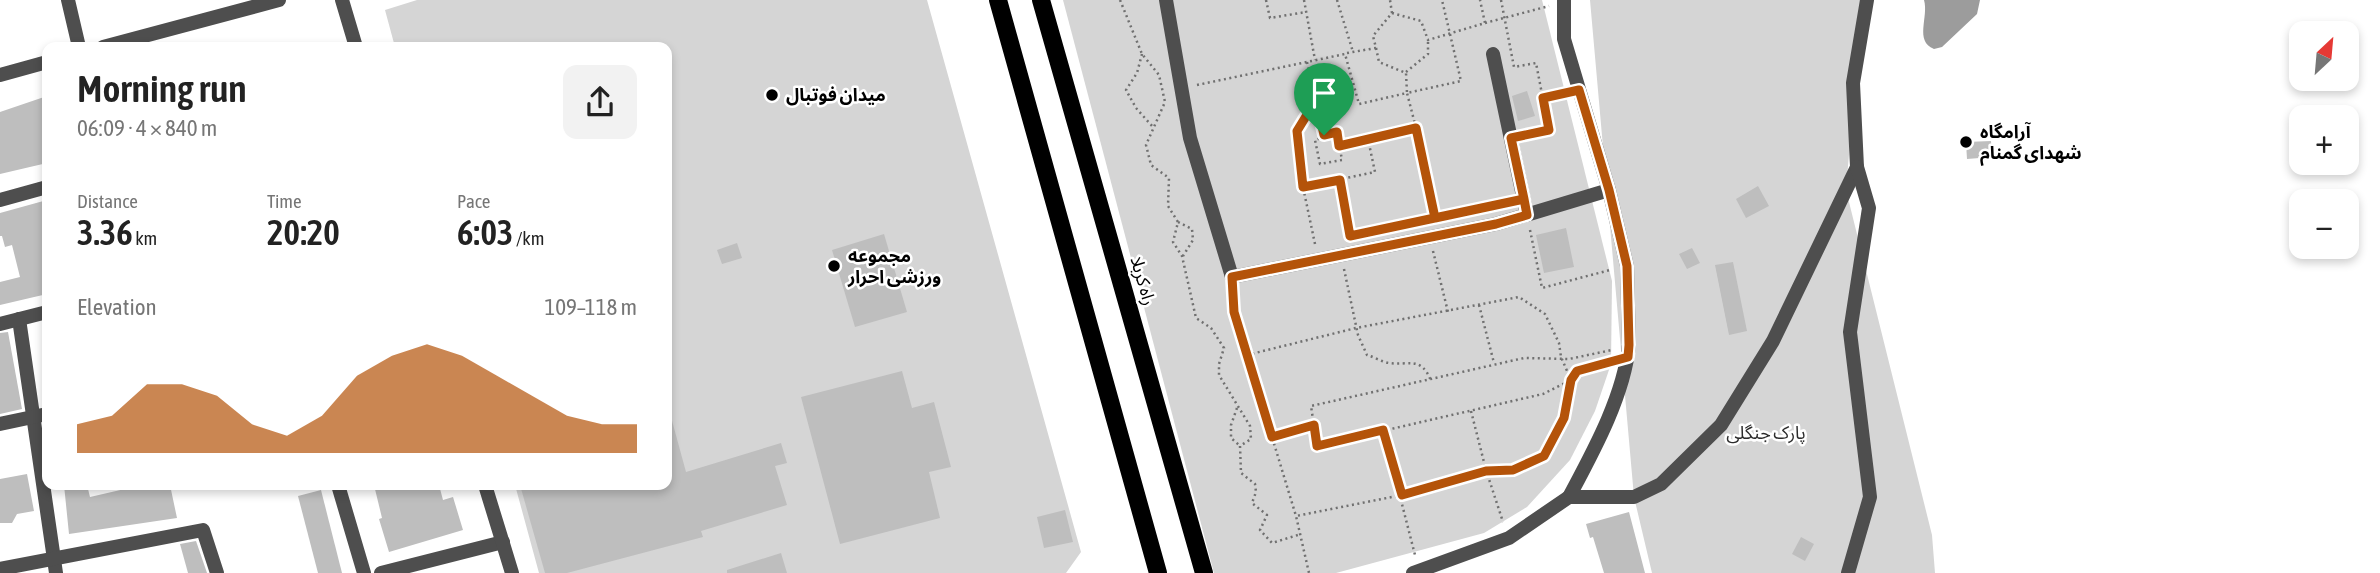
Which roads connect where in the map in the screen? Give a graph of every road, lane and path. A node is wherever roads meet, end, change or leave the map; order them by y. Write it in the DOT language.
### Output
graph roads {
  1 [pos="68,0"];
  2 [pos="279,0"];
  3 [pos="342,0"];
  4 [pos="998,0"];
  5 [pos="1041,0"];
  6 [pos="1119,0"];
  7 [pos="1166,0"];
  8 [pos="1266,0"];
  9 [pos="1304,0"];
  10 [pos="1337,0"];
  11 [pos="1390,0"];
  12 [pos="1442,0"];
  13 [pos="1480,0"];
  14 [pos="1501,0"];
  15 [pos="1867,0"];
  16 [pos="1564,1"];
  17 [pos="1306,12"];
  18 [pos="1392,13"];
  19 [pos="1504,18"];
  20 [pos="1485,23"];
  21 [pos="1450,34"];
  22 [pos="1428,40"];
  23 [pos="78,42"];
  24 [pos="122,42"];
  25 [pos="355,42"];
  26 [pos="1376,48"];
  27 [pos="1353,52"];
  28 [pos="1142,54"];
  29 [pos="1346,54"];
  30 [pos="1493,54"];
  31 [pos="1315,60"];
  32 [pos="1307,62"];
  33 [pos="42,63"];
  34 [pos="1406,73"];
  35 [pos="0,75"];
  36 [pos="1182,89"];
  37 [pos="1579,90"];
  38 [pos="1408,93"];
  39 [pos="1543,98"];
  40 [pos="1316,100"];
  41 [pos="1153,128"];
  42 [pos="1416,128"];
  43 [pos="1324,135"];
  44 [pos="1511,138"];
  45 [pos="1368,139"];
  46 [pos="1339,146"];
  47 [pos="1857,167"];
  48 [pos="1340,180"];
  49 [pos="1303,187"];
  50 [pos="42,188"];
  51 [pos="1609,190"];
  52 [pos="1524,199"];
  53 [pos="0,200"];
  54 [pos="1527,215"];
  55 [pos="1435,218"];
  56 [pos="1178,222"];
  57 [pos="1362,234"];
  58 [pos="1350,236"];
  59 [pos="1430,237"];
  60 [pos="1326,242"];
  61 [pos="1182,256"];
  62 [pos="1342,256"];
  63 [pos="1627,266"];
  64 [pos="1232,277"];
  65 [pos="1479,305"];
  66 [pos="1448,312"];
  67 [pos="42,313"];
  68 [pos="19,319"];
  69 [pos="0,324"];
  70 [pos="1356,328"];
  71 [pos="1628,351"];
  72 [pos="1247,355"];
  73 [pos="1561,357"];
  74 [pos="1494,364"];
  75 [pos="1571,380"];
  76 [pos="1431,381"];
  77 [pos="1237,408"];
  78 [pos="1471,411"];
  79 [pos="40,416"];
  80 [pos="0,424"];
  81 [pos="1314,425"];
  82 [pos="1383,430"];
  83 [pos="42,436"];
  84 [pos="1272,437"];
  85 [pos="1240,446"];
  86 [pos="1486,471"];
  87 [pos="47,490"];
  88 [pos="339,490"];
  89 [pos="486,490"];
  90 [pos="1402,495"];
  91 [pos="1569,497"];
  92 [pos="1296,516"];
  93 [pos="1301,534"];
  94 [pos="1508,538"];
  95 [pos="502,542"];
  96 [pos="55,565"];
  97 [pos="0,569"];
  98 [pos="1416,572"];
  99 [pos="217,573"];
  100 [pos="364,573"];
  101 [pos="381,573"];
  102 [pos="512,573"];
  103 [pos="1158,573"];
  104 [pos="1204,573"];
  105 [pos="1309,573"];
  106 [pos="1848,573"];
  1 -- 23 [label="street"];
  2 -- 24 [label="street"];
  3 -- 25 [label="street"];
  4 -- 103 [label="main road"];
  5 -- 104 [label="main road, راه کربلا"];
  6 -- 28 [label="path"];
  7 -- 36 [label="street"];
  8 -- 17 [label="path"];
  9 -- 17 [label="path"];
  10 -- 27 [label="path"];
  11 -- 18 [label="path"];
  12 -- 21 [label="path"];
  13 -- 20 [label="path"];
  14 -- 19 [label="path"];
  15 -- 47 [label="street"];
  16 -- 19 [label="path"];
  16 -- 37 [label="street"];
  17 -- 31 [label="path"];
  18 -- 22 [label="path"];
  18 -- 26 [label="path"];
  19 -- 20 [label="path"];
  19 -- 39 [label="path"];
  20 -- 21 [label="path"];
  21 -- 22 [label="path"];
  21 -- 38 [label="path"];
  22 -- 34 [label="path"];
  26 -- 27 [label="path"];
  26 -- 34 [label="path"];
  27 -- 29 [label="path"];
  28 -- 41 [label="path"];
  28 -- 41 [label="path"];
  29 -- 31 [label="path"];
  29 -- 38 [label="path"];
  30 -- 44 [label="street"];
  31 -- 32 [label="path"];
  32 -- 36 [label="path"];
  32 -- 40 [label="path"];
  33 -- 35 [label="street"];
  34 -- 38 [label="path"];
  36 -- 64 [label="street"];
  37 -- 39 [label="path"];
  37 -- 51 [label="street"];
  38 -- 42 [label="path"];
  39 -- 44 [label="path"];
  40 -- 43 [label="path"];
  40 -- 49 [label="path"];
  41 -- 56 [label="path"];
  42 -- 45 [label="path"];
  42 -- 55 [label="path"];
  43 -- 46 [label="path"];
  43 -- 46 [label="path"];
  44 -- 52 [label="street"];
  45 -- 46 [label="path"];
  45 -- 48 [label="path"];
  47 -- 91 [label="street"];
  47 -- 106 [label="street"];
  48 -- 49 [label="path"];
  48 -- 58 [label="path"];
  49 -- 60 [label="path"];
  50 -- 53 [label="street"];
  51 -- 54 [label="street"];
  51 -- 63 [label="street"];
  52 -- 54 [label="street"];
  52 -- 55 [label="path"];
  54 -- 59 [label="street"];
  54 -- 63 [label="path"];
  55 -- 57 [label="path"];
  56 -- 61 [label="path"];
  56 -- 61 [label="path"];
  59 -- 62 [label="street"];
  59 -- 66 [label="path"];
  61 -- 77 [label="path"];
  62 -- 64 [label="street"];
  62 -- 70 [label="path"];
  63 -- 71 [label="street"];
  64 -- 72 [label="path"];
  65 -- 66 [label="path"];
  65 -- 73 [label="path"];
  65 -- 74 [label="path"];
  66 -- 70 [label="path"];
  67 -- 68 [label="street"];
  68 -- 69 [label="street"];
  68 -- 79 [label="street"];
  70 -- 72 [label="path"];
  70 -- 76 [label="path"];
  71 -- 73 [label="path"];
  71 -- 75 [label="path"];
  71 -- 91 [label="street"];
  72 -- 84 [label="path"];
  73 -- 74 [label="path"];
  73 -- 75 [label="path"];
  74 -- 76 [label="path"];
  75 -- 78 [label="path"];
  75 -- 86 [label="path"];
  76 -- 81 [label="path"];
  77 -- 85 [label="path"];
  77 -- 85 [label="path"];
  78 -- 82 [label="path"];
  78 -- 86 [label="path"];
  79 -- 80 [label="street"];
  79 -- 83 [label="street"];
  81 -- 82 [label="path"];
  81 -- 84 [label="path"];
  82 -- 90 [label="path"];
  84 -- 92 [label="path"];
  85 -- 93 [label="path"];
  86 -- 90 [label="path"];
  86 -- 94 [label="path"];
  87 -- 96 [label="street"];
  88 -- 100 [label="street"];
  89 -- 95 [label="street"];
  90 -- 92 [label="path"];
  90 -- 98 [label="path"];
  91 -- 94 [label="street"];
  92 -- 93 [label="path"];
  93 -- 105 [label="path"];
  94 -- 98 [label="street"];
  95 -- 101 [label="street"];
  95 -- 102 [label="street"];
  96 -- 97 [label="street"];
  96 -- 99 [label="street"];
}
